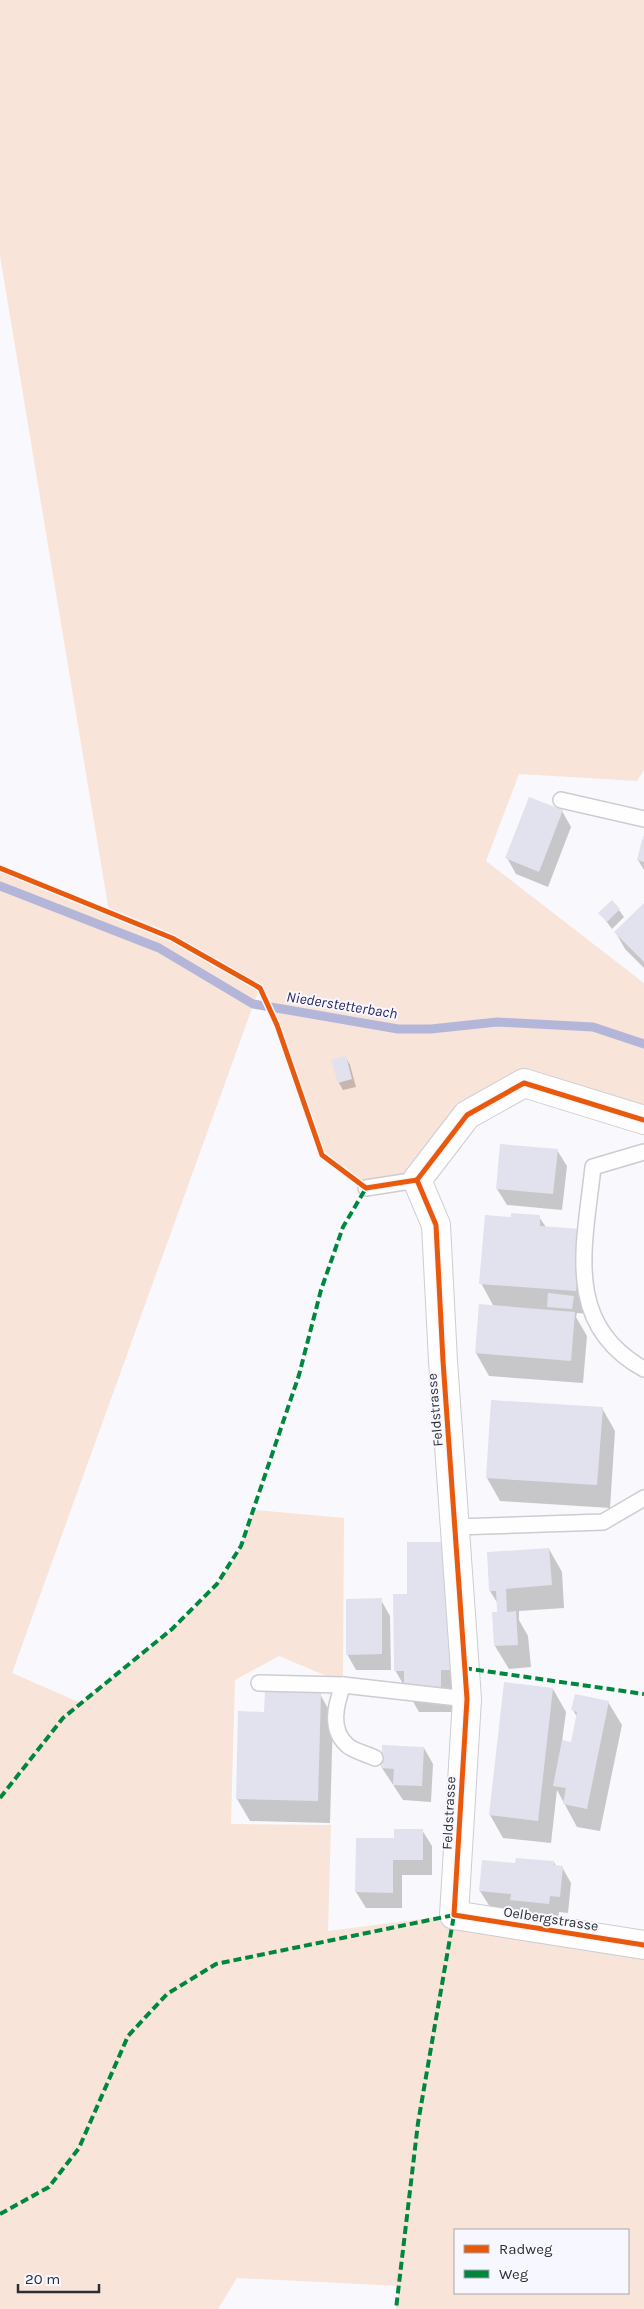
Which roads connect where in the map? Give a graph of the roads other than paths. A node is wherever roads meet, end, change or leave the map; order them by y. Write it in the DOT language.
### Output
graph roads {
  1 [pos="561,800"];
  2 [pos="644,819"];
  3 [pos="644,1120"];
  4 [pos="644,1152"];
  5 [pos="417,1180"];
  6 [pos="366,1188"];
  7 [pos="644,1369"];
  8 [pos="644,1498"];
  9 [pos="456,1527"];
  10 [pos="259,1683"];
  11 [pos="343,1685"];
  12 [pos="467,1699"];
  13 [pos="376,1758"];
  14 [pos="454,1915"];
  15 [pos="644,1945"];
  1 -- 2 [label="lane"];
  3 -- 5 [label="street"];
  4 -- 7 [label="lane"];
  5 -- 6 [label="lane"];
  5 -- 9 [label="street, Feldstrasse"];
  8 -- 9 [label="lane"];
  9 -- 12 [label="street, Feldstrasse"];
  10 -- 11 [label="lane"];
  11 -- 12 [label="lane"];
  11 -- 13 [label="lane"];
  12 -- 14 [label="street, Feldstrasse"];
  14 -- 15 [label="street, Oelbergstrasse"];
}
